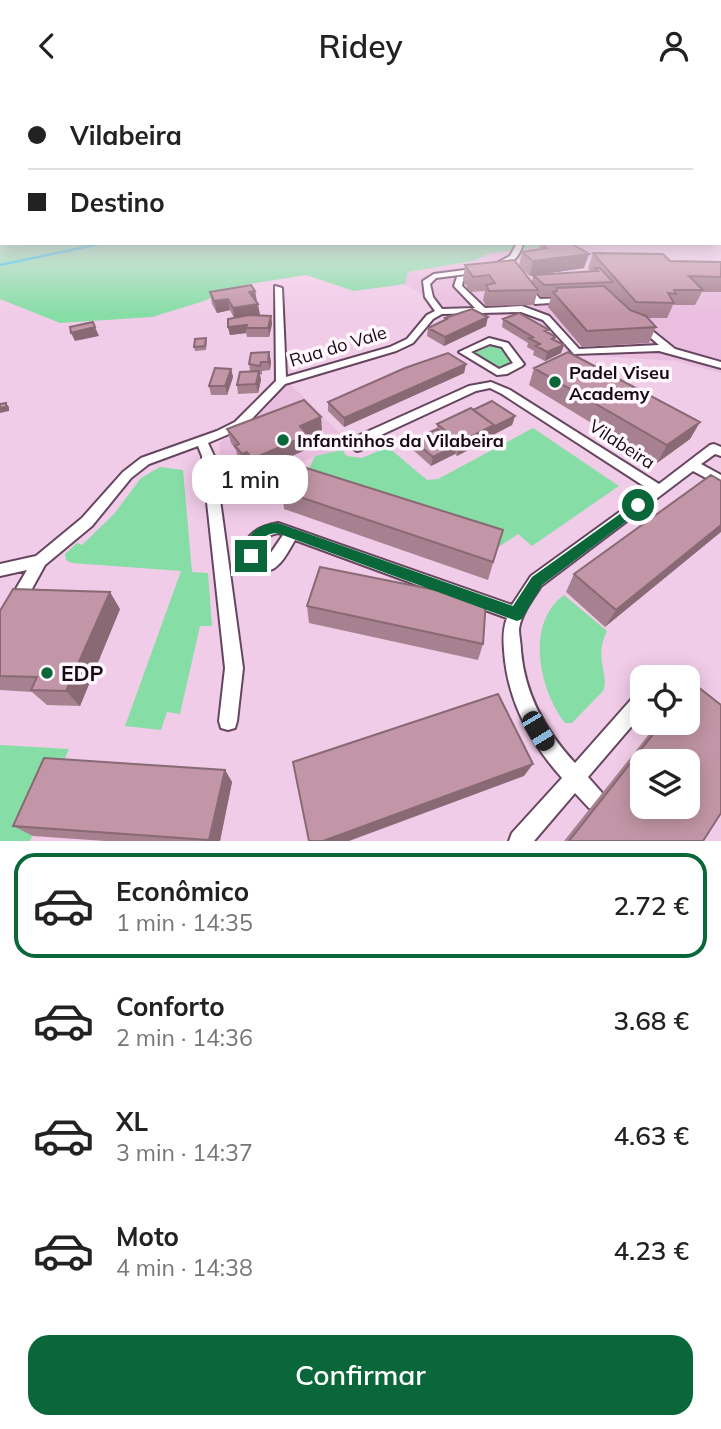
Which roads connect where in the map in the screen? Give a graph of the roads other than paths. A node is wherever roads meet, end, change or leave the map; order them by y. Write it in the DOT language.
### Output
graph roads {
  1 [pos="520,245"];
  2 [pos="522,264"];
  3 [pos="495,274"];
  4 [pos="483,276"];
  5 [pos="535,282"];
  6 [pos="278,288"];
  7 [pos="577,299"];
  8 [pos="482,311"];
  9 [pos="440,312"];
  10 [pos="630,324"];
  11 [pos="672,352"];
  12 [pos="721,365"];
  13 [pos="487,367"];
  14 [pos="513,367"];
  15 [pos="281,381"];
  16 [pos="482,385"];
  17 [pos="506,392"];
  18 [pos="202,441"];
  19 [pos="357,447"];
  20 [pos="721,452"];
  21 [pos="692,465"];
  22 [pos="721,481"];
  23 [pos="659,490"];
  24 [pos="292,533"];
  25 [pos="40,561"];
  26 [pos="0,570"];
  27 [pos="517,614"];
  28 [pos="0,631"];
  29 [pos="630,714"];
  30 [pos="228,721"];
  31 [pos="575,778"];
  32 [pos="596,800"];
  33 [pos="520,841"];
  1 -- 9 [label="street"];
  2 -- 3 [label="street"];
  4 -- 8 [label="street"];
  5 -- 7 [label="street"];
  6 -- 15 [label="street"];
  8 -- 9 [label="street"];
  8 -- 11 [label="street"];
  9 -- 15 [label="street, Rua do Vale"];
  10 -- 11 [label="street"];
  11 -- 12 [label="street"];
  13 -- 14 [label="street"];
  13 -- 14 [label="street"];
  13 -- 16 [label="street"];
  14 -- 17 [label="street"];
  15 -- 18 [label="street, Rua do Vale"];
  16 -- 17 [label="street, Vilabeira"];
  16 -- 19 [label="street"];
  17 -- 23 [label="street, Vilabeira"];
  18 -- 25 [label="street, Rua do Vale"];
  18 -- 30 [label="street"];
  20 -- 21 [label="street"];
  21 -- 22 [label="street"];
  21 -- 23 [label="street"];
  23 -- 27 [label="street, Vilabeira"];
  24 -- 27 [label="street"];
  25 -- 26 [label="street, Rua do Vale"];
  25 -- 28 [label="street"];
  27 -- 31 [label="street, Vilabeira"];
  29 -- 31 [label="street"];
  31 -- 32 [label="street, Vilabeira"];
  31 -- 33 [label="street"];
}
